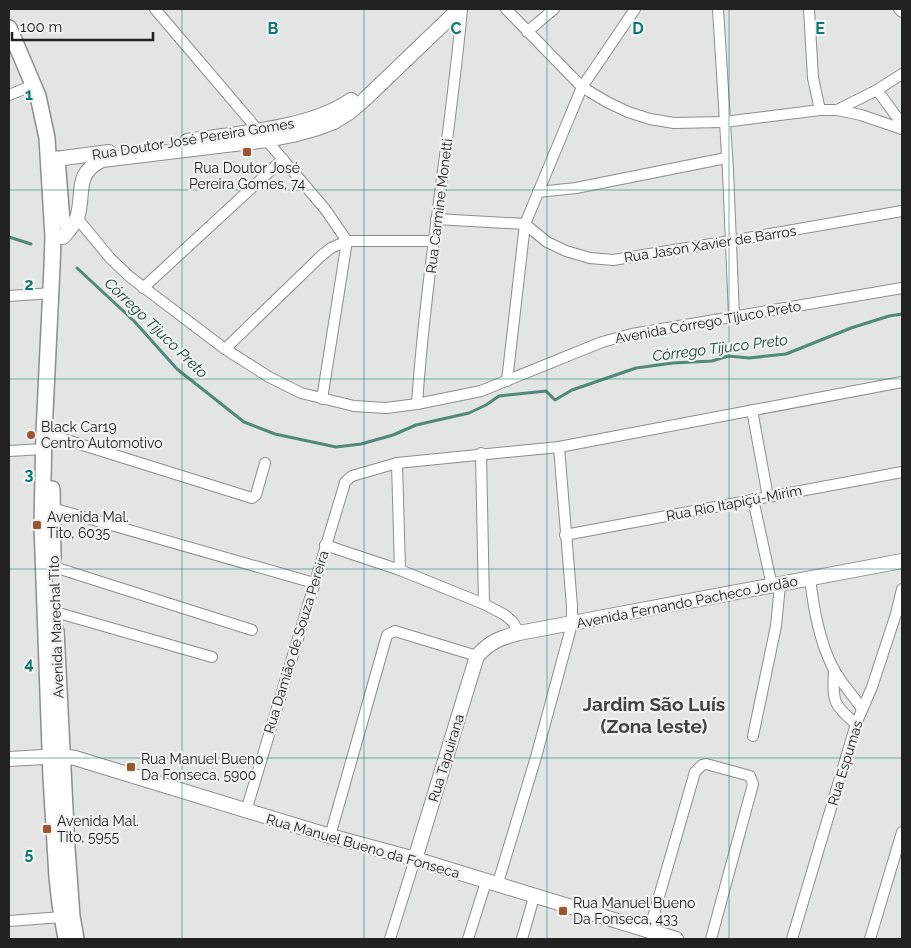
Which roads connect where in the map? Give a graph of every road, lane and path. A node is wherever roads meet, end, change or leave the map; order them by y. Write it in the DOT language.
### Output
graph roads {
  1 [pos="155,9"];
  2 [pos="446,9"];
  3 [pos="461,9"];
  4 [pos="506,9"];
  5 [pos="554,9"];
  6 [pos="635,9"];
  7 [pos="718,9"];
  8 [pos="808,9"];
  9 [pos="900,9"];
  10 [pos="902,12"];
  11 [pos="9,28"];
  12 [pos="528,32"];
  13 [pos="902,74"];
  14 [pos="34,85"];
  15 [pos="582,87"];
  16 [pos="877,90"];
  17 [pos="9,95"];
  18 [pos="820,110"];
  19 [pos="837,110"];
  20 [pos="724,122"];
  21 [pos="902,124"];
  22 [pos="902,129"];
  23 [pos="263,135"];
  24 [pos="726,158"];
  25 [pos="58,159"];
  26 [pos="283,159"];
  27 [pos="86,173"];
  28 [pos="538,192"];
  29 [pos="902,211"];
  30 [pos="77,218"];
  31 [pos="436,220"];
  32 [pos="525,224"];
  33 [pos="63,236"];
  34 [pos="347,240"];
  35 [pos="433,241"];
  36 [pos="730,242"];
  37 [pos="143,288"];
  38 [pos="902,288"];
  39 [pos="52,293"];
  40 [pos="9,296"];
  41 [pos="734,316"];
  42 [pos="225,349"];
  43 [pos="507,381"];
  44 [pos="902,382"];
  45 [pos="322,399"];
  46 [pos="418,404"];
  47 [pos="752,410"];
  48 [pos="54,436"];
  49 [pos="559,447"];
  50 [pos="43,449"];
  51 [pos="9,451"];
  52 [pos="481,453"];
  53 [pos="266,463"];
  54 [pos="397,463"];
  55 [pos="902,472"];
  56 [pos="768,497"];
  57 [pos="753,500"];
  58 [pos="52,508"];
  59 [pos="565,535"];
  60 [pos="325,545"];
  61 [pos="902,560"];
  62 [pos="54,567"];
  63 [pos="400,570"];
  64 [pos="810,579"];
  65 [pos="314,583"];
  66 [pos="776,586"];
  67 [pos="902,589"];
  68 [pos="484,604"];
  69 [pos="55,612"];
  70 [pos="572,624"];
  71 [pos="252,630"];
  72 [pos="519,633"];
  73 [pos="477,656"];
  74 [pos="212,657"];
  75 [pos="834,669"];
  76 [pos="862,709"];
  77 [pos="856,724"];
  78 [pos="753,736"];
  79 [pos="56,757"];
  80 [pos="9,759"];
  81 [pos="246,811"];
  82 [pos="902,832"];
  83 [pos="330,836"];
  84 [pos="415,859"];
  85 [pos="491,884"];
  86 [pos="534,897"];
  87 [pos="62,917"];
  88 [pos="9,921"];
  89 [pos="649,931"];
  90 [pos="66,939"];
  91 [pos="76,939"];
  92 [pos="390,939"];
  93 [pos="468,939"];
  94 [pos="522,939"];
  95 [pos="676,939"];
  96 [pos="712,939"];
  97 [pos="792,939"];
  98 [pos="870,939"];
  1 -- 23 [label="street"];
  2 -- 23 [label="street, Rua Doutor José Pereira Gomes"];
  3 -- 23 [label="street, Rua Doutor José Pereira Gomes"];
  3 -- 31 [label="street, Rua Carmine Monetti"];
  4 -- 12 [label="street"];
  5 -- 12 [label="street"];
  6 -- 15 [label="street"];
  7 -- 20 [label="street"];
  8 -- 18 [label="street"];
  9 -- 10 [label="street"];
  11 -- 14 [label="main road, Avenida Marechal Tito"];
  12 -- 15 [label="street"];
  13 -- 16 [label="street"];
  14 -- 17 [label="street"];
  14 -- 25 [label="main road, Avenida Marechal Tito"];
  15 -- 20 [label="street"];
  15 -- 28 [label="street"];
  16 -- 19 [label="street"];
  16 -- 21 [label="street"];
  18 -- 19 [label="street"];
  18 -- 20 [label="street"];
  19 -- 22 [label="street"];
  20 -- 24 [label="street"];
  23 -- 25 [label="street, Rua Doutor José Pereira Gomes"];
  23 -- 26 [label="street"];
  23 -- 27 [label="street, Rua Doutor José Pereira Gomes"];
  24 -- 28 [label="street"];
  24 -- 36 [label="street"];
  25 -- 27 [label="street"];
  25 -- 33 [label="main road, Avenida Marechal Tito"];
  25 -- 39 [label="main road, Avenida Marechal Tito"];
  26 -- 34 [label="street"];
  26 -- 37 [label="street"];
  27 -- 30 [label="street, Rua Doutor José Pereira Gomes"];
  28 -- 32 [label="street"];
  29 -- 36 [label="street, Rua Jason Xavier de Barros"];
  30 -- 33 [label="street"];
  30 -- 37 [label="street, Avenida Córrego Tijuco Preto"];
  31 -- 32 [label="street"];
  31 -- 35 [label="street, Rua Carmine Monetti"];
  32 -- 36 [label="street, Rua Jason Xavier de Barros"];
  32 -- 43 [label="street"];
  33 -- 48 [label="main road, Avenida Marechal Tito"];
  34 -- 35 [label="street"];
  34 -- 42 [label="street"];
  34 -- 45 [label="street"];
  35 -- 46 [label="street, Rua Carmine Monetti"];
  36 -- 41 [label="street"];
  37 -- 42 [label="street, Avenida Córrego Tijuco Preto"];
  38 -- 41 [label="street, Avenida Córrego Tijuco Preto"];
  39 -- 40 [label="street"];
  39 -- 50 [label="main road, Avenida Marechal Tito"];
  41 -- 43 [label="street, Avenida Córrego Tijuco Preto"];
  42 -- 45 [label="street, Avenida Córrego Tijuco Preto"];
  43 -- 46 [label="street, Avenida Córrego Tijuco Preto"];
  44 -- 47 [label="street"];
  45 -- 46 [label="street, Avenida Córrego Tijuco Preto"];
  47 -- 49 [label="street"];
  47 -- 56 [label="street"];
  48 -- 53 [label="street"];
  48 -- 58 [label="main road, Avenida Marechal Tito"];
  49 -- 52 [label="street"];
  49 -- 59 [label="street"];
  50 -- 51 [label="street"];
  50 -- 79 [label="main road, Avenida Marechal Tito"];
  52 -- 54 [label="street"];
  52 -- 68 [label="street"];
  54 -- 60 [label="street, Rua Damião de Souza Pereira"];
  54 -- 63 [label="street"];
  55 -- 56 [label="street, Rua Rio Itapiçú-Mirim"];
  56 -- 57 [label="street, Rua Rio Itapiçú-Mirim"];
  57 -- 59 [label="street, Rua Rio Itapiçú-Mirim"];
  57 -- 66 [label="street"];
  58 -- 62 [label="main road, Avenida Marechal Tito"];
  58 -- 65 [label="street"];
  59 -- 70 [label="street"];
  60 -- 63 [label="street"];
  60 -- 65 [label="street, Rua Damião de Souza Pereira"];
  61 -- 64 [label="street, Avenida Fernando Pacheco Jordão"];
  62 -- 69 [label="main road, Avenida Marechal Tito"];
  62 -- 71 [label="street"];
  63 -- 68 [label="street"];
  64 -- 66 [label="street, Avenida Fernando Pacheco Jordão"];
  64 -- 75 [label="street"];
  65 -- 81 [label="street, Rua Damião de Souza Pereira"];
  66 -- 70 [label="street, Avenida Fernando Pacheco Jordão"];
  66 -- 78 [label="street"];
  67 -- 76 [label="street, Rua Espumas"];
  68 -- 72 [label="street"];
  69 -- 74 [label="street"];
  69 -- 79 [label="main road, Avenida Marechal Tito"];
  70 -- 72 [label="street, Avenida Fernando Pacheco Jordão"];
  70 -- 85 [label="street"];
  72 -- 73 [label="street, Avenida Fernando Pacheco Jordão"];
  73 -- 83 [label="street"];
  73 -- 84 [label="street, Rua Tapuirana"];
  75 -- 76 [label="street"];
  75 -- 77 [label="street"];
  76 -- 77 [label="street, Rua Espumas"];
  77 -- 97 [label="street, Rua Espumas"];
  79 -- 80 [label="street, Rua Manuel Bueno da Fonseca"];
  79 -- 81 [label="street, Rua Manuel Bueno da Fonseca"];
  79 -- 87 [label="main road, Avenida Marechal Tito"];
  79 -- 91 [label="main road, Avenida Marechal Tito"];
  81 -- 83 [label="street, Rua Manuel Bueno da Fonseca"];
  82 -- 98 [label="street"];
  83 -- 84 [label="street, Rua Manuel Bueno da Fonseca"];
  84 -- 85 [label="street, Rua Manuel Bueno da Fonseca"];
  84 -- 92 [label="street"];
  85 -- 86 [label="street, Rua Manuel Bueno da Fonseca"];
  85 -- 93 [label="street"];
  86 -- 89 [label="street, Rua Manuel Bueno da Fonseca"];
  86 -- 94 [label="street"];
  87 -- 88 [label="street"];
  87 -- 90 [label="main road, Avenida Marechal Tito"];
  89 -- 95 [label="street, Rua Manuel Bueno da Fonseca"];
  89 -- 96 [label="street"];
}
